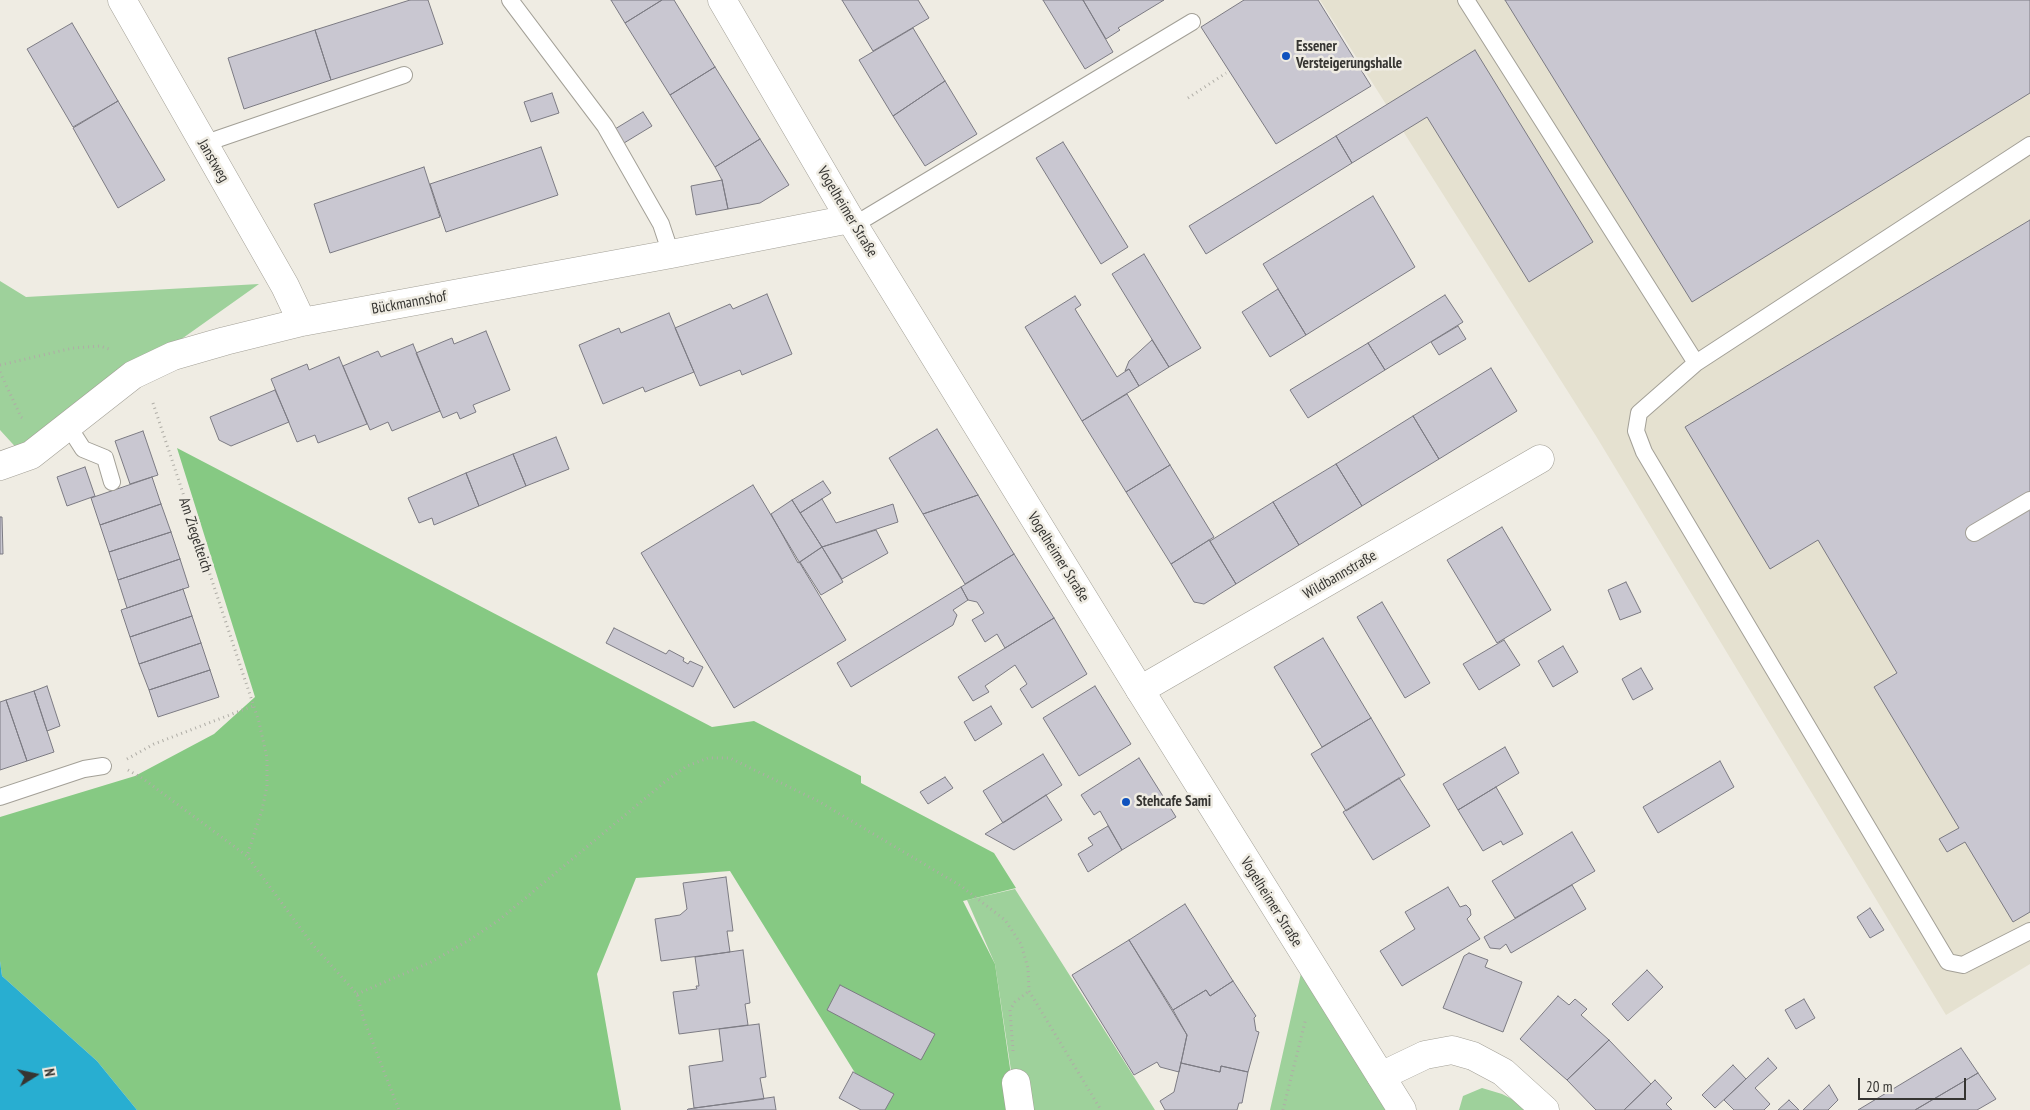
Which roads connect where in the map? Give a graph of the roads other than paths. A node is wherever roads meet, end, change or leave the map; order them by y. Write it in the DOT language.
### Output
graph roads {
  1 [pos="123,0"];
  2 [pos="510,0"];
  3 [pos="722,0"];
  4 [pos="1466,0"];
  5 [pos="1192,22"];
  6 [pos="404,75"];
  7 [pos="203,144"];
  8 [pos="2030,145"];
  9 [pos="852,222"];
  10 [pos="671,254"];
  11 [pos="302,322"];
  12 [pos="1696,363"];
  13 [pos="59,432"];
  14 [pos="1540,459"];
  15 [pos="0,466"];
  16 [pos="112,482"];
  17 [pos="2030,500"];
  18 [pos="1974,534"];
  19 [pos="1140,690"];
  20 [pos="109,766"];
  21 [pos="0,797"];
  22 [pos="2030,931"];
  23 [pos="1381,1076"];
  24 [pos="1016,1082"];
  25 [pos="1020,1110"];
  26 [pos="1402,1110"];
  27 [pos="1545,1110"];
  1 -- 7 [label="street, Janstweg"];
  2 -- 10 [label="lane"];
  3 -- 9 [label="street, Vogelheimer Straße"];
  4 -- 12 [label="lane"];
  5 -- 9 [label="lane"];
  6 -- 7 [label="lane"];
  7 -- 11 [label="street, Janstweg"];
  8 -- 12 [label="lane"];
  9 -- 10 [label="street, Bückmannshof"];
  9 -- 19 [label="street, Vogelheimer Straße"];
  10 -- 11 [label="street, Bückmannshof"];
  11 -- 13 [label="street, Bückmannshof"];
  12 -- 22 [label="lane"];
  13 -- 15 [label="street, Bückmannshof"];
  13 -- 16 [label="lane"];
  14 -- 19 [label="street, Wildbannstraße"];
  17 -- 18 [label="lane"];
  19 -- 23 [label="street, Vogelheimer Straße"];
  20 -- 21 [label="lane"];
  23 -- 26 [label="street, Vogelheimer Straße"];
  23 -- 27 [label="street"];
  24 -- 25 [label="street"];
}
